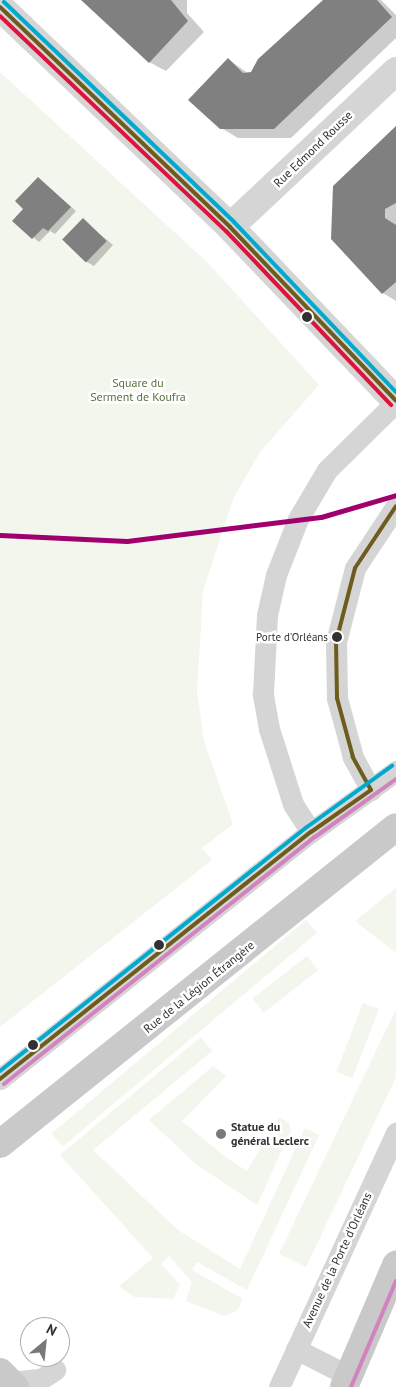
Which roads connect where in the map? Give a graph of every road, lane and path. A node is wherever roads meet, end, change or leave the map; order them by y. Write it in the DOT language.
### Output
graph roads {
  1 [pos="0,7"];
  2 [pos="396,71"];
  3 [pos="230,227"];
  4 [pos="396,402"];
  5 [pos="396,506"];
  6 [pos="396,771"];
  7 [pos="371,790"];
  8 [pos="396,827"];
  9 [pos="311,832"];
  10 [pos="0,1079"];
  11 [pos="396,1133"];
  12 [pos="0,1144"];
  13 [pos="396,1265"];
  14 [pos="296,1349"];
  15 [pos="55,1370"];
  16 [pos="8,1380"];
  17 [pos="345,1381"];
  18 [pos="279,1387"];
  1 -- 3 [label="street"];
  2 -- 3 [label="street, Rue Edmond Rousse"];
  3 -- 4 [label="street"];
  4 -- 9 [label="lane"];
  5 -- 7 [label="lane"];
  6 -- 7 [label="lane"];
  7 -- 9 [label="lane"];
  8 -- 12 [label="main road, Rue de la Légion Étrangère"];
  9 -- 10 [label="lane"];
  11 -- 14 [label="lane, Avenue de la Porte d'Orléans"];
  13 -- 17 [label="main road"];
  14 -- 17 [label="lane"];
  14 -- 18 [label="lane, Avenue de la Porte d'Orléans"];
  15 -- 16 [label="lane"];
}
